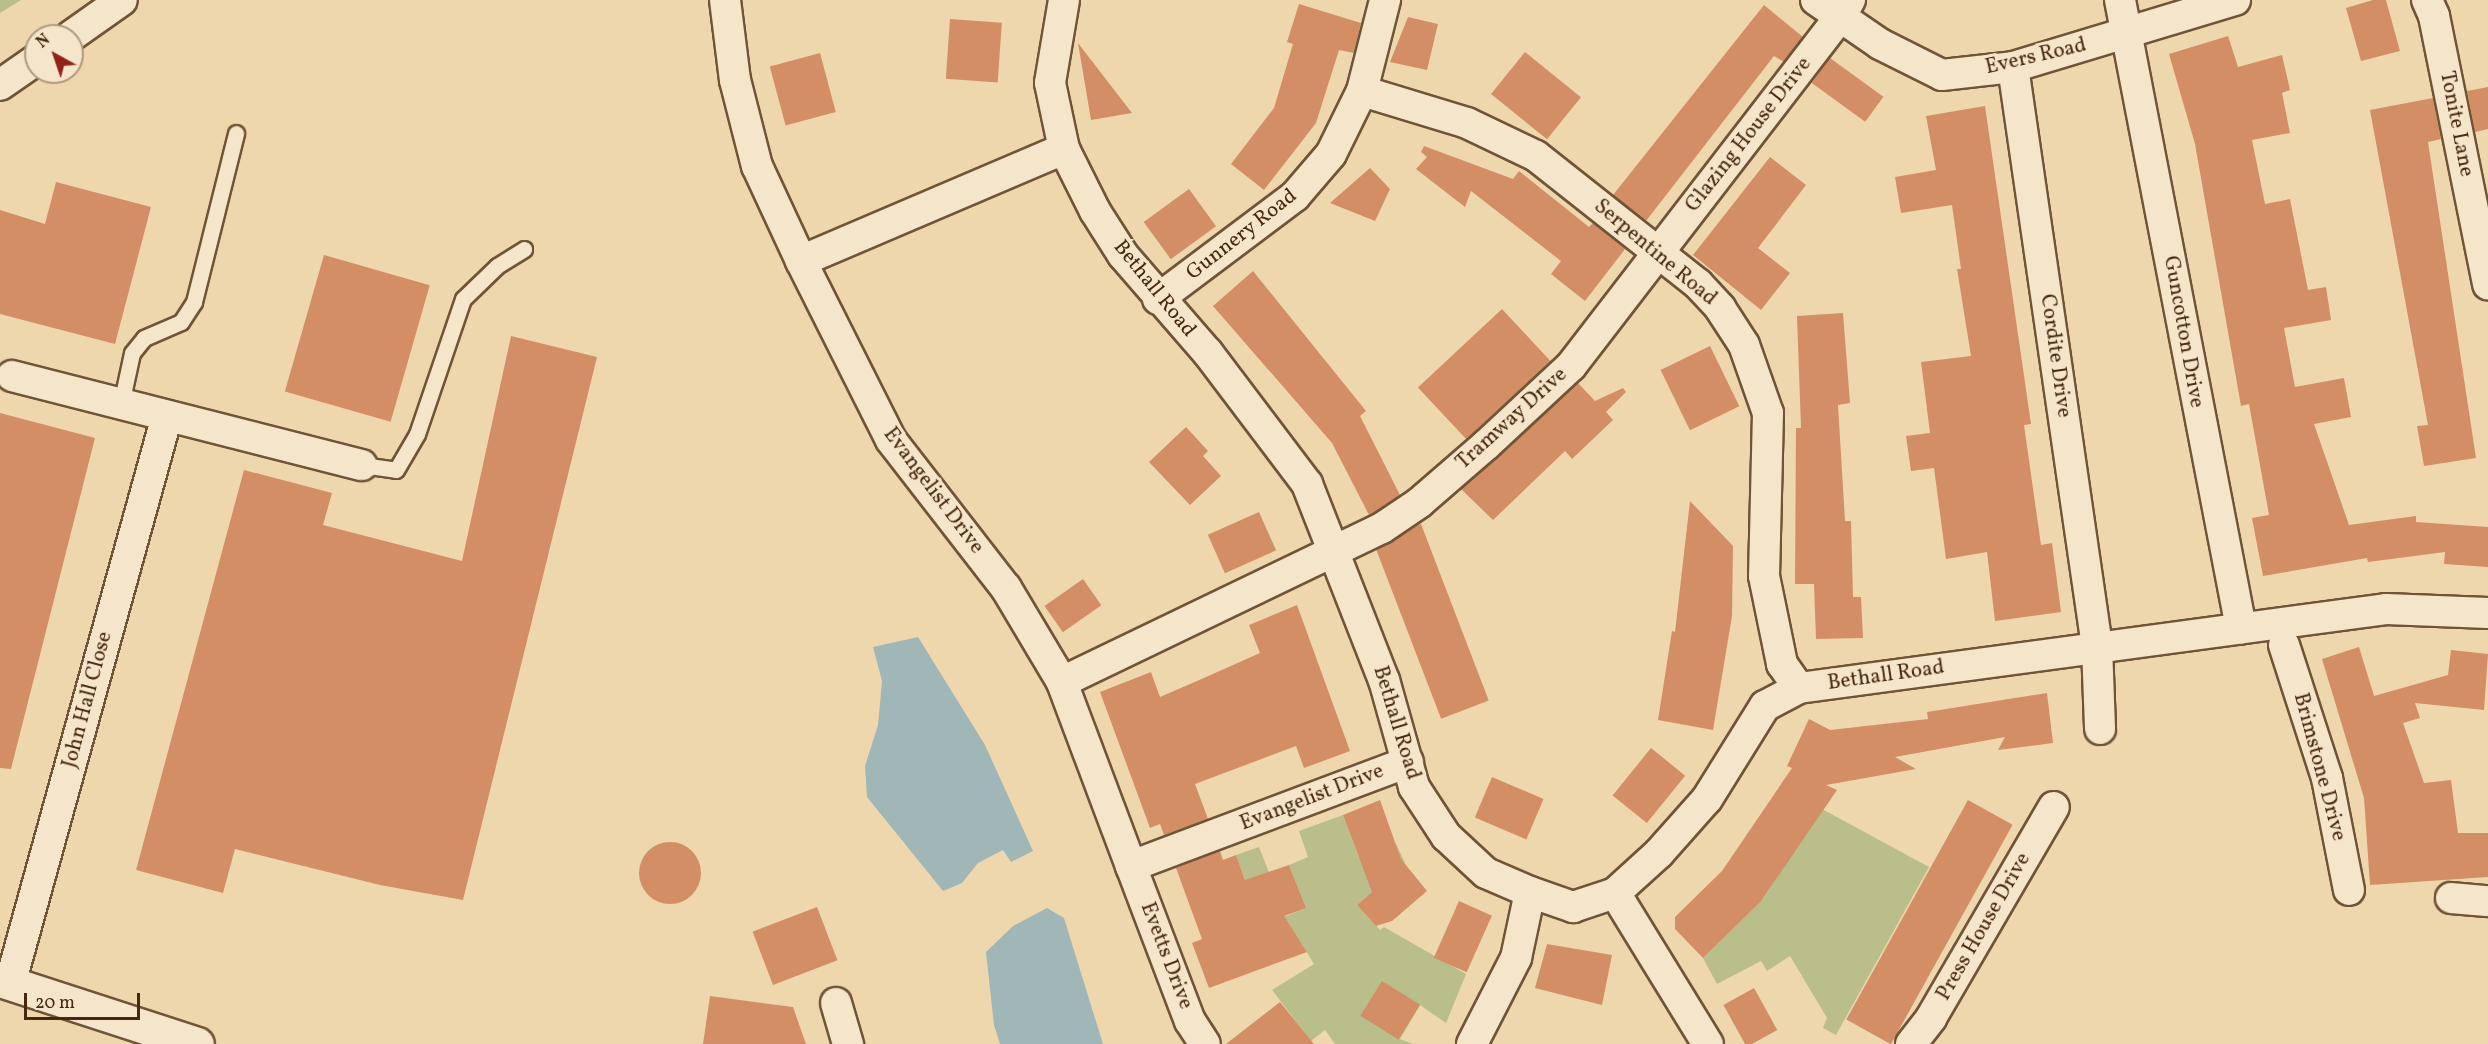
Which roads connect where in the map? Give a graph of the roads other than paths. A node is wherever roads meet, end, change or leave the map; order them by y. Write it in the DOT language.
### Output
graph roads {
  1 [pos="122,0"];
  2 [pos="725,0"];
  3 [pos="1064,0"];
  4 [pos="1385,0"];
  5 [pos="1816,0"];
  6 [pos="2120,0"];
  7 [pos="2235,0"];
  8 [pos="2427,0"];
  9 [pos="1845,9"];
  10 [pos="84,27"];
  11 [pos="2129,34"];
  12 [pos="2013,67"];
  13 [pos="24,68"];
  14 [pos="0,85"];
  15 [pos="1362,91"];
  16 [pos="236,133"];
  17 [pos="1064,149"];
  18 [pos="524,249"];
  19 [pos="1658,253"];
  20 [pos="801,261"];
  21 [pos="2488,285"];
  22 [pos="1158,299"];
  23 [pos="12,376"];
  24 [pos="121,404"];
  25 [pos="167,416"];
  26 [pos="362,465"];
  27 [pos="1334,548"];
  28 [pos="2488,613"];
  29 [pos="2241,628"];
  30 [pos="2284,645"];
  31 [pos="2097,646"];
  32 [pos="1062,682"];
  33 [pos="1799,688"];
  34 [pos="2100,729"];
  35 [pos="1408,762"];
  36 [pos="2054,807"];
  37 [pos="1131,866"];
  38 [pos="2349,890"];
  39 [pos="1530,892"];
  40 [pos="1615,893"];
  41 [pos="2451,898"];
  42 [pos="2488,901"];
  43 [pos="5,982"];
  44 [pos="836,1004"];
  45 [pos="197,1044"];
  46 [pos="848,1044"];
  47 [pos="1205,1044"];
  48 [pos="1472,1044"];
  49 [pos="1708,1044"];
  50 [pos="1911,1044"];
  1 -- 10 [label="street"];
  2 -- 20 [label="street, Evangelist Drive"];
  3 -- 17 [label="street, Bethall Road"];
  4 -- 15 [label="street, Gunnery Road"];
  5 -- 9 [label="street, Evers Road"];
  6 -- 11 [label="street, Guncotton Drive"];
  7 -- 11 [label="street, Evers Road"];
  8 -- 21 [label="street, Tonite Lane"];
  9 -- 12 [label="street, Evers Road"];
  9 -- 19 [label="street, Glazing House Drive"];
  11 -- 12 [label="street, Evers Road"];
  11 -- 29 [label="street, Guncotton Drive"];
  12 -- 31 [label="street, Cordite Drive"];
  13 -- 14 [label="street"];
  15 -- 19 [label="street, Serpentine Road"];
  15 -- 22 [label="street, Gunnery Road"];
  16 -- 24 [label="lane"];
  17 -- 20 [label="street"];
  17 -- 22 [label="street, Bethall Road"];
  18 -- 26 [label="lane"];
  19 -- 27 [label="street, Tramway Drive"];
  19 -- 33 [label="street, Serpentine Road"];
  20 -- 32 [label="street, Evangelist Drive"];
  22 -- 27 [label="street, Bethall Road"];
  23 -- 24 [label="street"];
  24 -- 25 [label="street"];
  25 -- 26 [label="street"];
  25 -- 43 [label="street, John Hall Close"];
  27 -- 32 [label="street"];
  27 -- 35 [label="street, Bethall Road"];
  28 -- 29 [label="street, Bethall Road"];
  29 -- 31 [label="street, Bethall Road"];
  30 -- 38 [label="street, Brimstone Drive"];
  31 -- 33 [label="street, Bethall Road"];
  31 -- 34 [label="street, Cordite Drive"];
  32 -- 37 [label="street, Evangelist Drive"];
  33 -- 40 [label="street, Bethall Road"];
  35 -- 37 [label="street, Evangelist Drive"];
  35 -- 39 [label="street, Bethall Road"];
  36 -- 50 [label="street, Press House Drive"];
  37 -- 47 [label="street, Evetts Drive"];
  39 -- 40 [label="street, Bethall Road"];
  39 -- 48 [label="street"];
  40 -- 49 [label="street"];
  41 -- 42 [label="street"];
  43 -- 45 [label="street"];
  44 -- 46 [label="street"];
}
